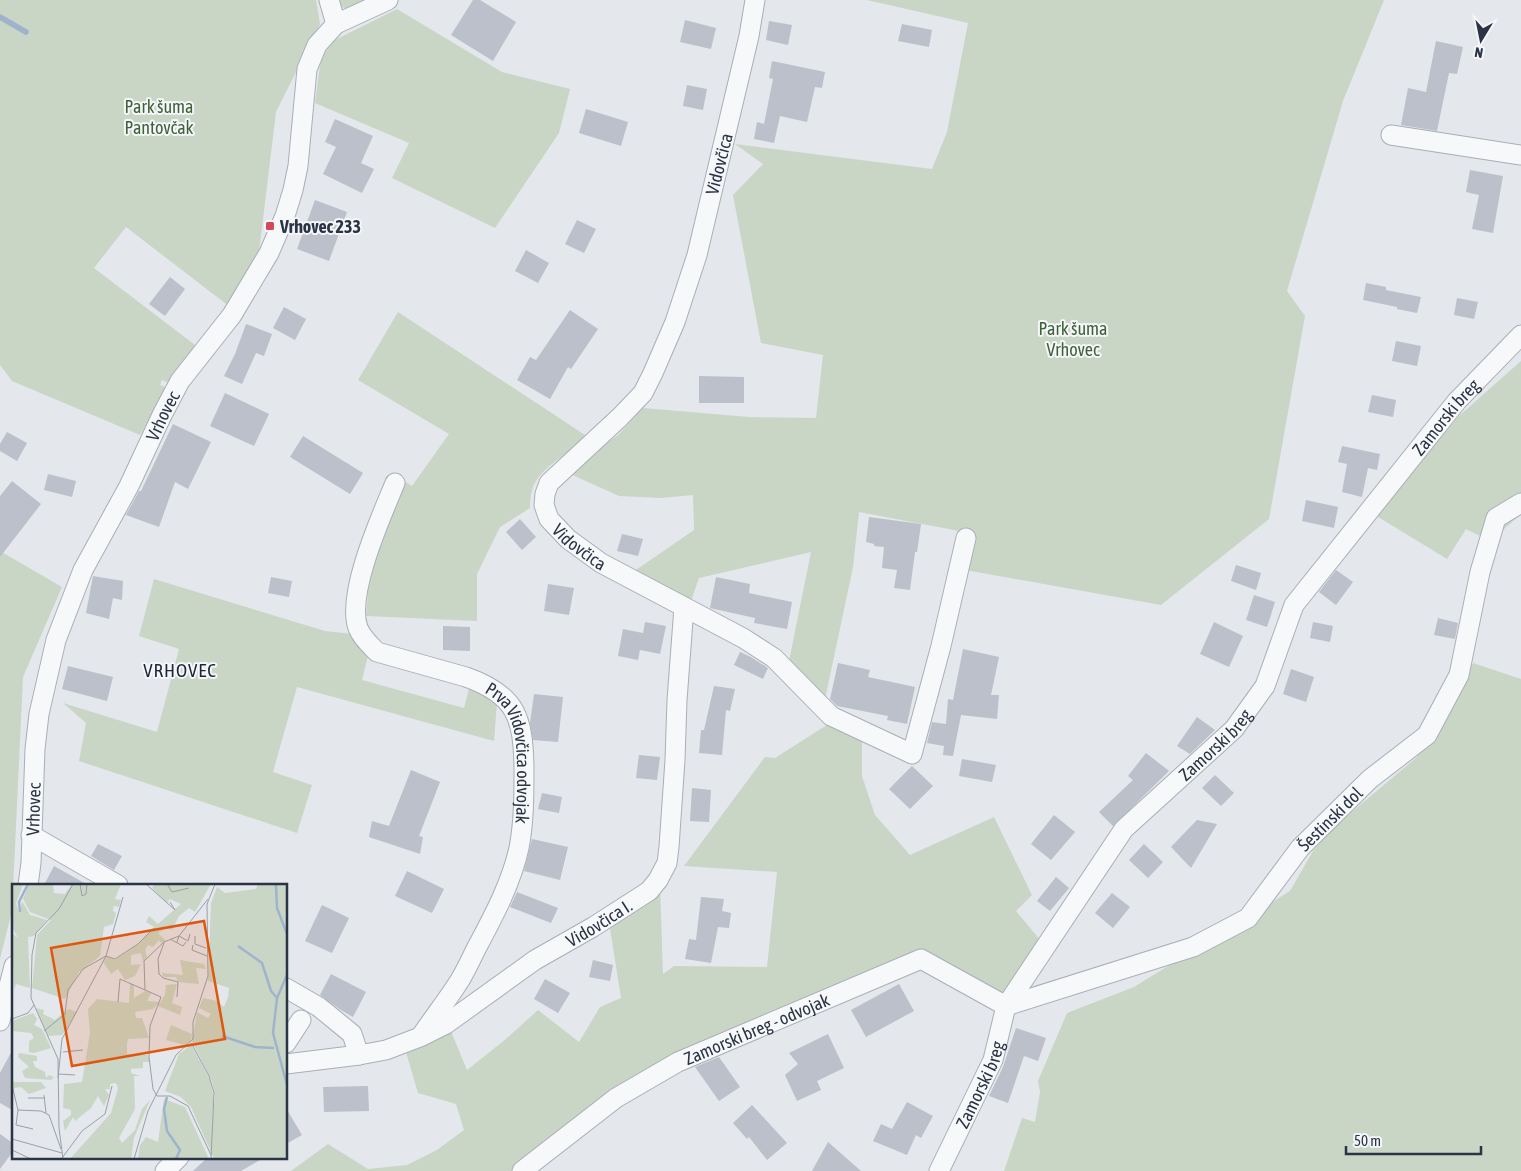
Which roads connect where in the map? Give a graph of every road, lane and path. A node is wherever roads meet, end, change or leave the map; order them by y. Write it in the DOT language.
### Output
graph roads {
  1 [pos="329,0"];
  2 [pos="388,0"];
  3 [pos="755,0"];
  4 [pos="336,24"];
  5 [pos="1391,135"];
  6 [pos="1521,155"];
  7 [pos="1521,335"];
  8 [pos="395,484"];
  9 [pos="1521,503"];
  10 [pos="966,538"];
  11 [pos="684,607"];
  12 [pos="31,835"];
  13 [pos="28,884"];
  14 [pos="116,884"];
  15 [pos="12,974"];
  16 [pos="288,989"];
  17 [pos="1006,1006"];
  18 [pos="301,1020"];
  19 [pos="0,1021"];
  20 [pos="420,1037"];
  21 [pos="288,1040"];
  22 [pos="359,1055"];
  23 [pos="288,1064"];
  24 [pos="178,1158"];
  25 [pos="165,1171"];
  26 [pos="522,1171"];
  27 [pos="939,1171"];
  1 -- 4 [label="street"];
  2 -- 4 [label="street, Vrhovec"];
  3 -- 11 [label="street, Vidovčica"];
  4 -- 12 [label="street, Vrhovec"];
  5 -- 6 [label="street"];
  7 -- 17 [label="street, Zamorski breg"];
  8 -- 20 [label="street, Prva Vidovčica odvojak"];
  9 -- 17 [label="street, Šestinski dol"];
  10 -- 11 [label="street, Vidovčica"];
  11 -- 20 [label="street, Vidovčica I."];
  12 -- 13 [label="street, Vrhovec"];
  12 -- 14 [label="street"];
  15 -- 19 [label="street"];
  16 -- 22 [label="street"];
  17 -- 26 [label="street, Zamorski breg - odvojak"];
  17 -- 27 [label="street, Zamorski breg"];
  18 -- 21 [label="street"];
  20 -- 22 [label="street, Vidovčica I."];
  22 -- 23 [label="street, Vidovčica I."];
  24 -- 25 [label="street"];
}
